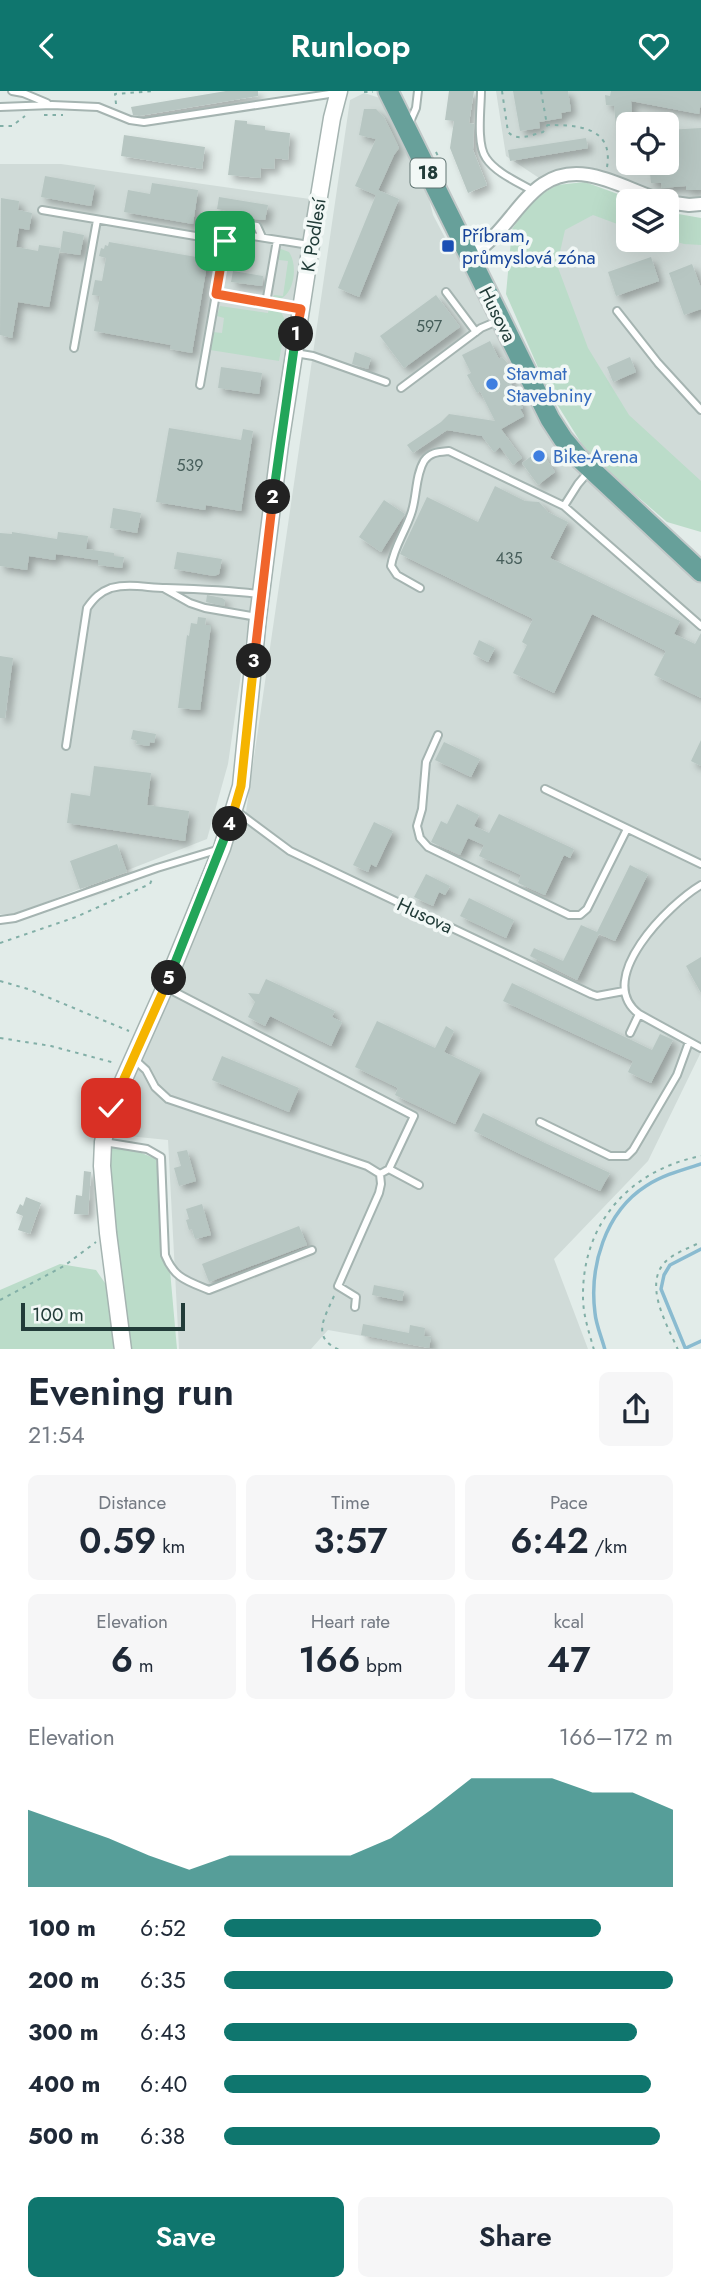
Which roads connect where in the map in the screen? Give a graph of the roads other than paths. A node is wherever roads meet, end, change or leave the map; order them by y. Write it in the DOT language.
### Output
graph roads {
  1 [pos="12,91"];
  2 [pos="388,91"];
  3 [pos="418,91"];
  4 [pos="481,91"];
  5 [pos="339,92"];
  6 [pos="52,105"];
  7 [pos="0,107"];
  8 [pos="407,129"];
  9 [pos="631,189"];
  10 [pos="533,191"];
  11 [pos="679,204"];
  12 [pos="701,204"];
  13 [pos="42,210"];
  14 [pos="97,220"];
  15 [pos="227,232"];
  16 [pos="262,237"];
  17 [pos="277,240"];
  18 [pos="225,241"];
  19 [pos="311,245"];
  20 [pos="468,255"];
  21 [pos="446,292"];
  22 [pos="216,294"];
  23 [pos="266,303"];
  24 [pos="301,309"];
  25 [pos="617,311"];
  26 [pos="501,319"];
  27 [pos="476,332"];
  28 [pos="74,348"];
  29 [pos="293,352"];
  30 [pos="386,382"];
  31 [pos="200,385"];
  32 [pos="401,388"];
  33 [pos="701,410"];
  34 [pos="590,469"];
  35 [pos="564,506"];
  36 [pos="701,572"];
  37 [pos="163,588"];
  38 [pos="420,588"];
  39 [pos="261,594"];
  40 [pos="258,617"];
  41 [pos="701,626"];
  42 [pos="438,735"];
  43 [pos="66,746"];
  44 [pos="545,789"];
  45 [pos="235,810"];
  46 [pos="628,829"];
  47 [pos="222,848"];
  48 [pos="701,864"];
  49 [pos="701,885"];
  50 [pos="0,920"];
  51 [pos="165,987"];
  52 [pos="624,991"];
  53 [pos="639,1014"];
  54 [pos="630,1033"];
  55 [pos="689,1042"];
  56 [pos="701,1048"];
  57 [pos="131,1062"];
  58 [pos="540,1122"];
  59 [pos="103,1142"];
  60 [pos="389,1169"];
  61 [pos="380,1174"];
  62 [pos="419,1185"];
  63 [pos="312,1250"];
  64 [pos="355,1307"];
  65 [pos="123,1349"];
  1 -- 6 [label="lane"];
  2 -- 8 [label="main road, Husova / 18"];
  3 -- 8 [label="lane"];
  4 -- 10 [label="lane"];
  5 -- 6 [label="lane"];
  5 -- 19 [label="street, K Podlesí"];
  6 -- 7 [label="lane"];
  8 -- 20 [label="main road, Husova / 18"];
  9 -- 10 [label="street"];
  10 -- 20 [label="street"];
  11 -- 12 [label="street"];
  13 -- 14 [label="lane"];
  14 -- 18 [label="lane"];
  14 -- 28 [label="lane"];
  15 -- 16 [label="lane"];
  15 -- 16 [label="lane"];
  15 -- 18 [label="lane"];
  16 -- 17 [label="lane"];
  17 -- 19 [label="lane"];
  17 -- 23 [label="lane"];
  18 -- 22 [label="lane"];
  19 -- 24 [label="street, K Podlesí"];
  20 -- 26 [label="main road, Husova / 18"];
  21 -- 27 [label="lane"];
  22 -- 23 [label="lane"];
  22 -- 31 [label="lane"];
  23 -- 24 [label="lane"];
  24 -- 29 [label="street, K Podlesí"];
  25 -- 33 [label="lane"];
  26 -- 27 [label="lane"];
  26 -- 34 [label="main road, Husova / 18"];
  27 -- 32 [label="lane"];
  29 -- 30 [label="lane"];
  29 -- 39 [label="street, K Podlesí"];
  34 -- 35 [label="lane"];
  34 -- 36 [label="main road, Husova / 18"];
  35 -- 38 [label="lane"];
  35 -- 41 [label="lane"];
  37 -- 39 [label="lane"];
  37 -- 40 [label="lane"];
  37 -- 43 [label="lane"];
  39 -- 40 [label="street, K Podlesí"];
  40 -- 45 [label="street, K Podlesí"];
  42 -- 46 [label="lane"];
  44 -- 46 [label="lane"];
  45 -- 47 [label="street, K Podlesí"];
  45 -- 52 [label="lane, Husova"];
  46 -- 48 [label="lane"];
  47 -- 50 [label="lane"];
  47 -- 51 [label="street, K Podlesí"];
  49 -- 52 [label="lane"];
  51 -- 57 [label="street, K Podlesí"];
  51 -- 60 [label="lane"];
  52 -- 53 [label="lane"];
  53 -- 54 [label="lane"];
  53 -- 55 [label="lane"];
  55 -- 56 [label="lane"];
  55 -- 58 [label="lane"];
  57 -- 59 [label="street, K Podlesí"];
  57 -- 61 [label="lane"];
  59 -- 63 [label="lane"];
  59 -- 65 [label="street, K Podlesí"];
  60 -- 61 [label="lane"];
  60 -- 62 [label="lane"];
  61 -- 64 [label="lane"];
}
